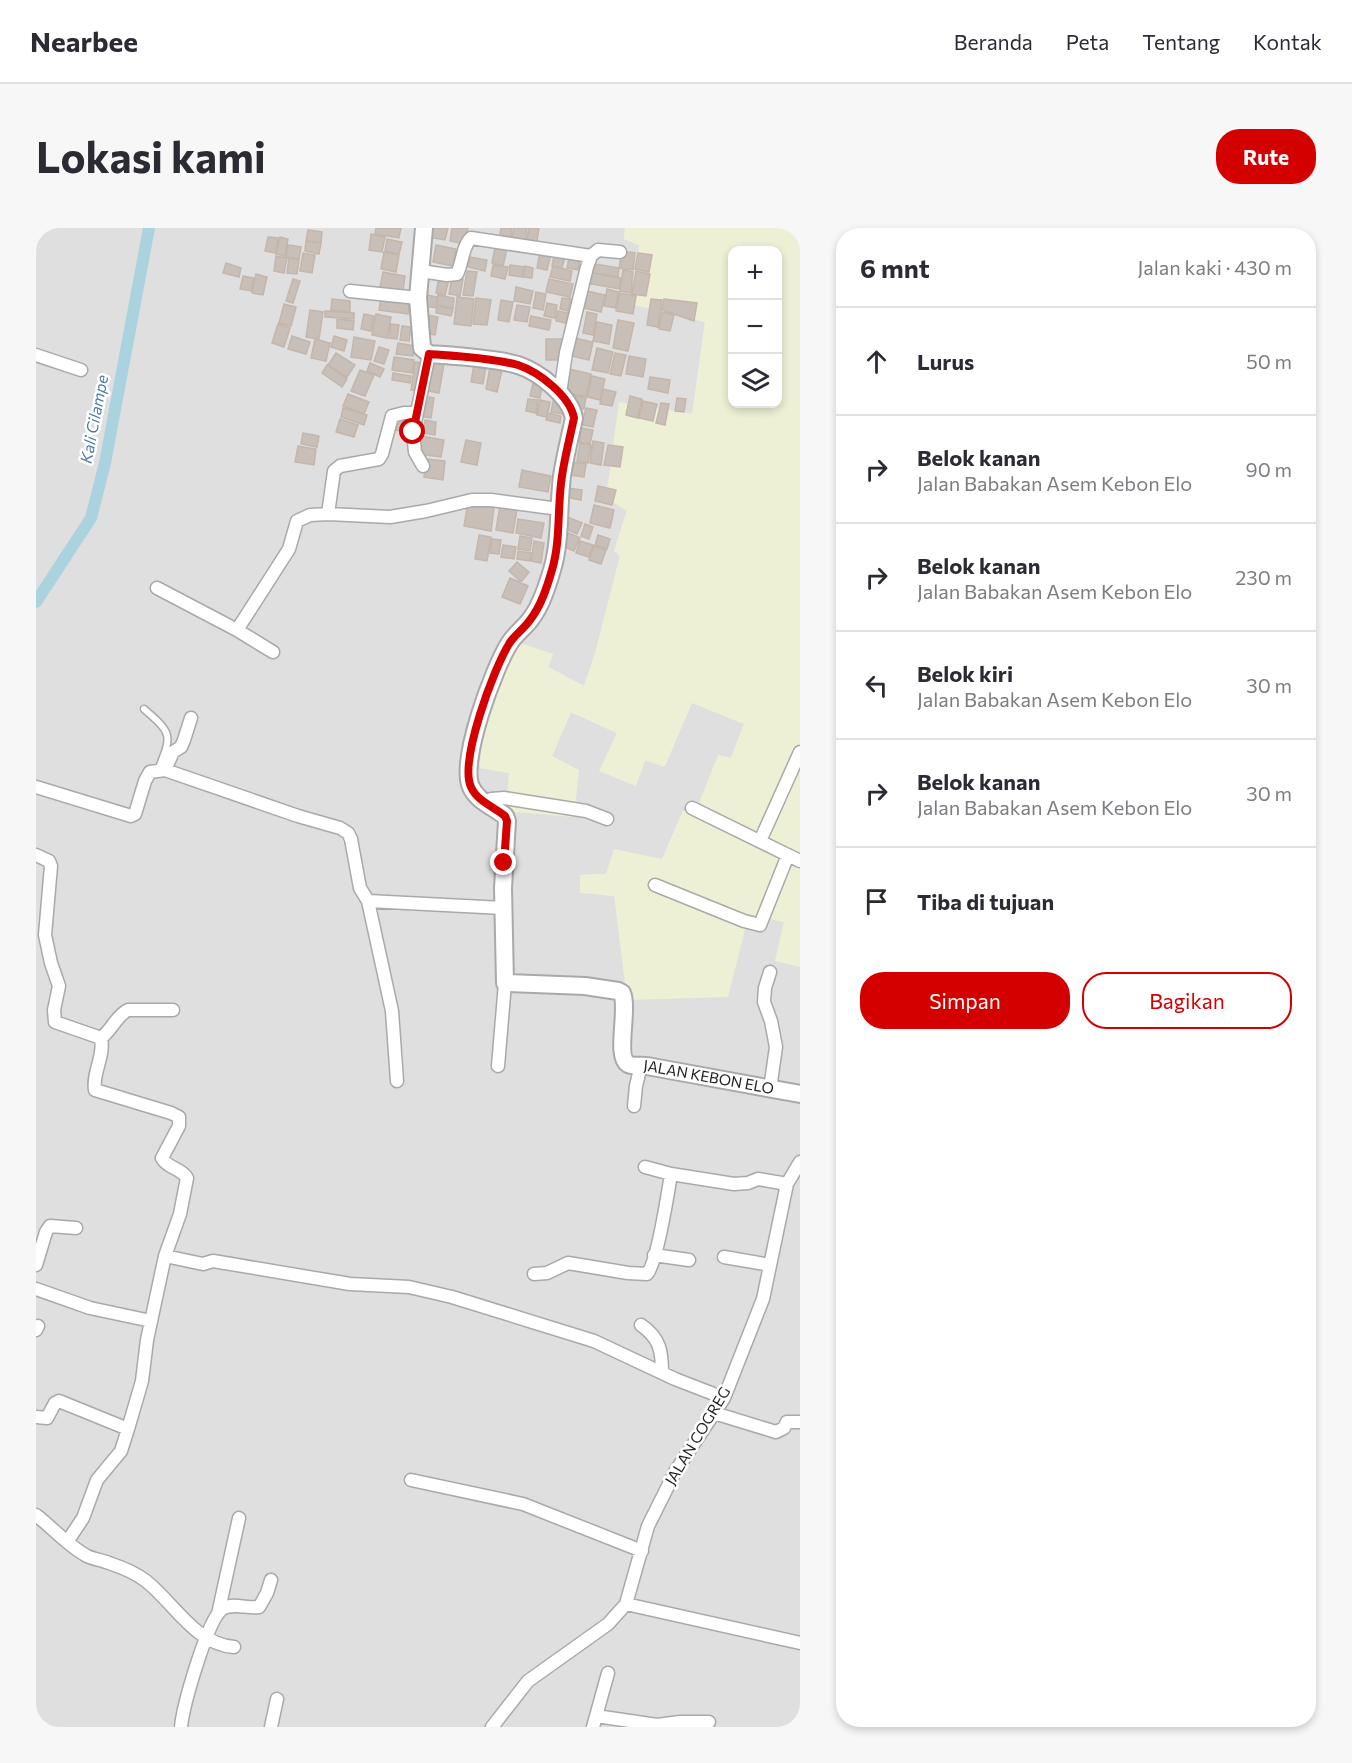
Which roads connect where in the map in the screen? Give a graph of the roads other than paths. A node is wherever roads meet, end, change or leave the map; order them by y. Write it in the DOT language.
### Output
graph roads {
  1 [pos="424,228"];
  2 [pos="620,252"];
  3 [pos="591,256"];
  4 [pos="421,271"];
  5 [pos="350,291"];
  6 [pos="418,298"];
  7 [pos="429,354"];
  8 [pos="36,355"];
  9 [pos="81,370"];
  10 [pos="560,393"];
  11 [pos="415,413"];
  12 [pos="423,466"];
  13 [pos="559,509"];
  14 [pos="328,514"];
  15 [pos="157,588"];
  16 [pos="237,630"];
  17 [pos="273,652"];
  18 [pos="144,709"];
  19 [pos="191,718"];
  20 [pos="800,752"];
  21 [pos="161,770"];
  22 [pos="36,787"];
  23 [pos="487,804"];
  24 [pos="692,808"];
  25 [pos="607,819"];
  26 [pos="760,841"];
  27 [pos="36,855"];
  28 [pos="788,855"];
  29 [pos="800,861"];
  30 [pos="655,885"];
  31 [pos="368,901"];
  32 [pos="503,908"];
  33 [pos="770,972"];
  34 [pos="505,983"];
  35 [pos="173,1010"];
  36 [pos="101,1038"];
  37 [pos="641,1065"];
  38 [pos="498,1066"];
  39 [pos="398,1081"];
  40 [pos="770,1089"];
  41 [pos="800,1094"];
  42 [pos="634,1106"];
  43 [pos="800,1162"];
  44 [pos="645,1167"];
  45 [pos="671,1174"];
  46 [pos="787,1184"];
  47 [pos="76,1228"];
  48 [pos="654,1255"];
  49 [pos="165,1256"];
  50 [pos="724,1257"];
  51 [pos="689,1260"];
  52 [pos="36,1265"];
  53 [pos="770,1265"];
  54 [pos="534,1274"];
  55 [pos="36,1289"];
  56 [pos="152,1321"];
  57 [pos="641,1325"];
  58 [pos="662,1373"];
  59 [pos="724,1398"];
  60 [pos="714,1413"];
  61 [pos="36,1417"];
  62 [pos="800,1422"];
  63 [pos="128,1429"];
  64 [pos="411,1480"];
  65 [pos="36,1515"];
  66 [pos="238,1518"];
  67 [pos="67,1542"];
  68 [pos="642,1551"];
  69 [pos="271,1580"];
  70 [pos="626,1604"];
  71 [pos="218,1614"];
  72 [pos="207,1637"];
  73 [pos="800,1643"];
  74 [pos="234,1647"];
  75 [pos="608,1673"];
  76 [pos="277,1699"];
  77 [pos="595,1722"];
  78 [pos="709,1722"];
  79 [pos="181,1727"];
  80 [pos="271,1727"];
  81 [pos="492,1727"];
  1 -- 4 [label="street"];
  2 -- 3 [label="street"];
  3 -- 4 [label="street"];
  3 -- 10 [label="street"];
  4 -- 6 [label="street"];
  5 -- 6 [label="street"];
  6 -- 7 [label="street"];
  7 -- 10 [label="street"];
  7 -- 11 [label="street"];
  8 -- 9 [label="street"];
  10 -- 13 [label="street"];
  11 -- 12 [label="street"];
  11 -- 14 [label="street"];
  13 -- 14 [label="street"];
  13 -- 23 [label="street"];
  14 -- 16 [label="street"];
  15 -- 16 [label="street"];
  16 -- 17 [label="street"];
  18 -- 21 [label="lane"];
  19 -- 21 [label="street"];
  20 -- 26 [label="street"];
  21 -- 22 [label="street"];
  21 -- 31 [label="street"];
  23 -- 25 [label="street"];
  23 -- 32 [label="street"];
  24 -- 26 [label="street"];
  26 -- 28 [label="street"];
  27 -- 36 [label="street"];
  28 -- 29 [label="street"];
  28 -- 30 [label="street"];
  31 -- 32 [label="street"];
  31 -- 39 [label="street"];
  32 -- 34 [label="street"];
  33 -- 40 [label="street"];
  34 -- 37 [label="street, JALAN KEBON ELO"];
  34 -- 38 [label="street"];
  35 -- 36 [label="street"];
  36 -- 49 [label="street"];
  37 -- 40 [label="street, JALAN KEBON ELO"];
  37 -- 42 [label="street"];
  40 -- 41 [label="street, JALAN KEBON ELO"];
  43 -- 46 [label="street, JALAN COGREG"];
  44 -- 45 [label="street"];
  45 -- 46 [label="street"];
  45 -- 48 [label="street"];
  46 -- 53 [label="street, JALAN COGREG"];
  47 -- 52 [label="street"];
  48 -- 51 [label="street"];
  48 -- 54 [label="street"];
  49 -- 56 [label="street"];
  49 -- 58 [label="street"];
  50 -- 53 [label="street"];
  53 -- 59 [label="street, JALAN COGREG"];
  55 -- 56 [label="street"];
  56 -- 63 [label="street"];
  57 -- 58 [label="street"];
  58 -- 59 [label="street"];
  59 -- 60 [label="street, JALAN COGREG"];
  60 -- 62 [label="street"];
  60 -- 68 [label="street, JALAN COGREG"];
  61 -- 63 [label="street"];
  63 -- 67 [label="street"];
  64 -- 68 [label="street"];
  65 -- 67 [label="street"];
  66 -- 71 [label="street"];
  67 -- 72 [label="street"];
  68 -- 70 [label="street, JALAN COGREG"];
  69 -- 71 [label="street"];
  70 -- 73 [label="street"];
  70 -- 81 [label="street, JALAN COGREG"];
  71 -- 72 [label="street"];
  72 -- 74 [label="street"];
  72 -- 79 [label="street"];
  75 -- 77 [label="street"];
  76 -- 80 [label="street"];
  77 -- 78 [label="street"];
}
